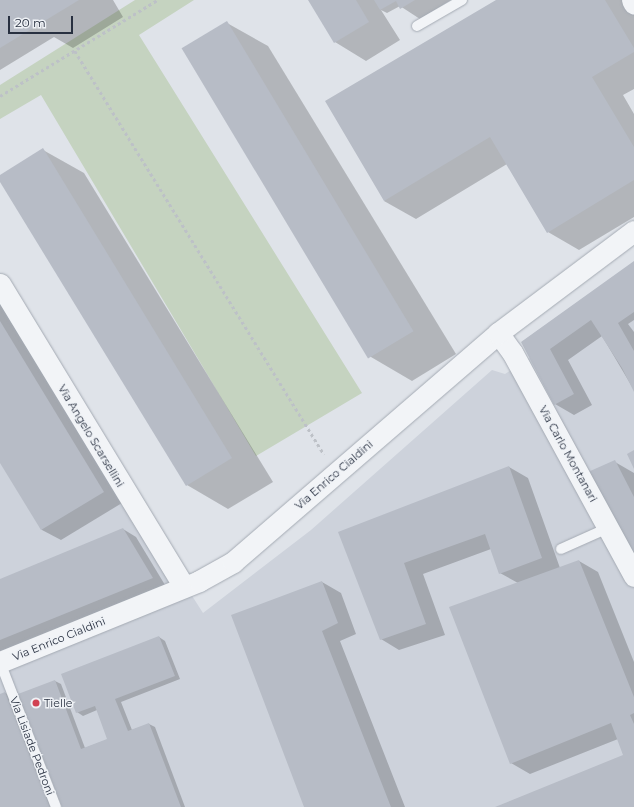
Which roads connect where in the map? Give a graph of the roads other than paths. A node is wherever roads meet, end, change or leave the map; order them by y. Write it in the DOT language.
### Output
graph roads {
  1 [pos="462,0"];
  2 [pos="632,0"];
  3 [pos="634,4"];
  4 [pos="417,26"];
  5 [pos="634,231"];
  6 [pos="0,284"];
  7 [pos="498,333"];
  8 [pos="608,528"];
  9 [pos="560,549"];
  10 [pos="634,576"];
  11 [pos="184,587"];
  12 [pos="0,662"];
  13 [pos="56,807"];
  1 -- 4 [label="lane"];
  2 -- 3 [label="street"];
  5 -- 7 [label="street, Via Enrico Cialdini"];
  6 -- 11 [label="street, Via Angelo Scarsellini"];
  7 -- 8 [label="street, Via Carlo Montanari"];
  7 -- 11 [label="street, Via Enrico Cialdini"];
  8 -- 9 [label="lane"];
  8 -- 10 [label="street, Via Carlo Montanari"];
  11 -- 12 [label="street, Via Enrico Cialdini"];
  12 -- 13 [label="lane, Via Lisiade Pedroni"];
}
